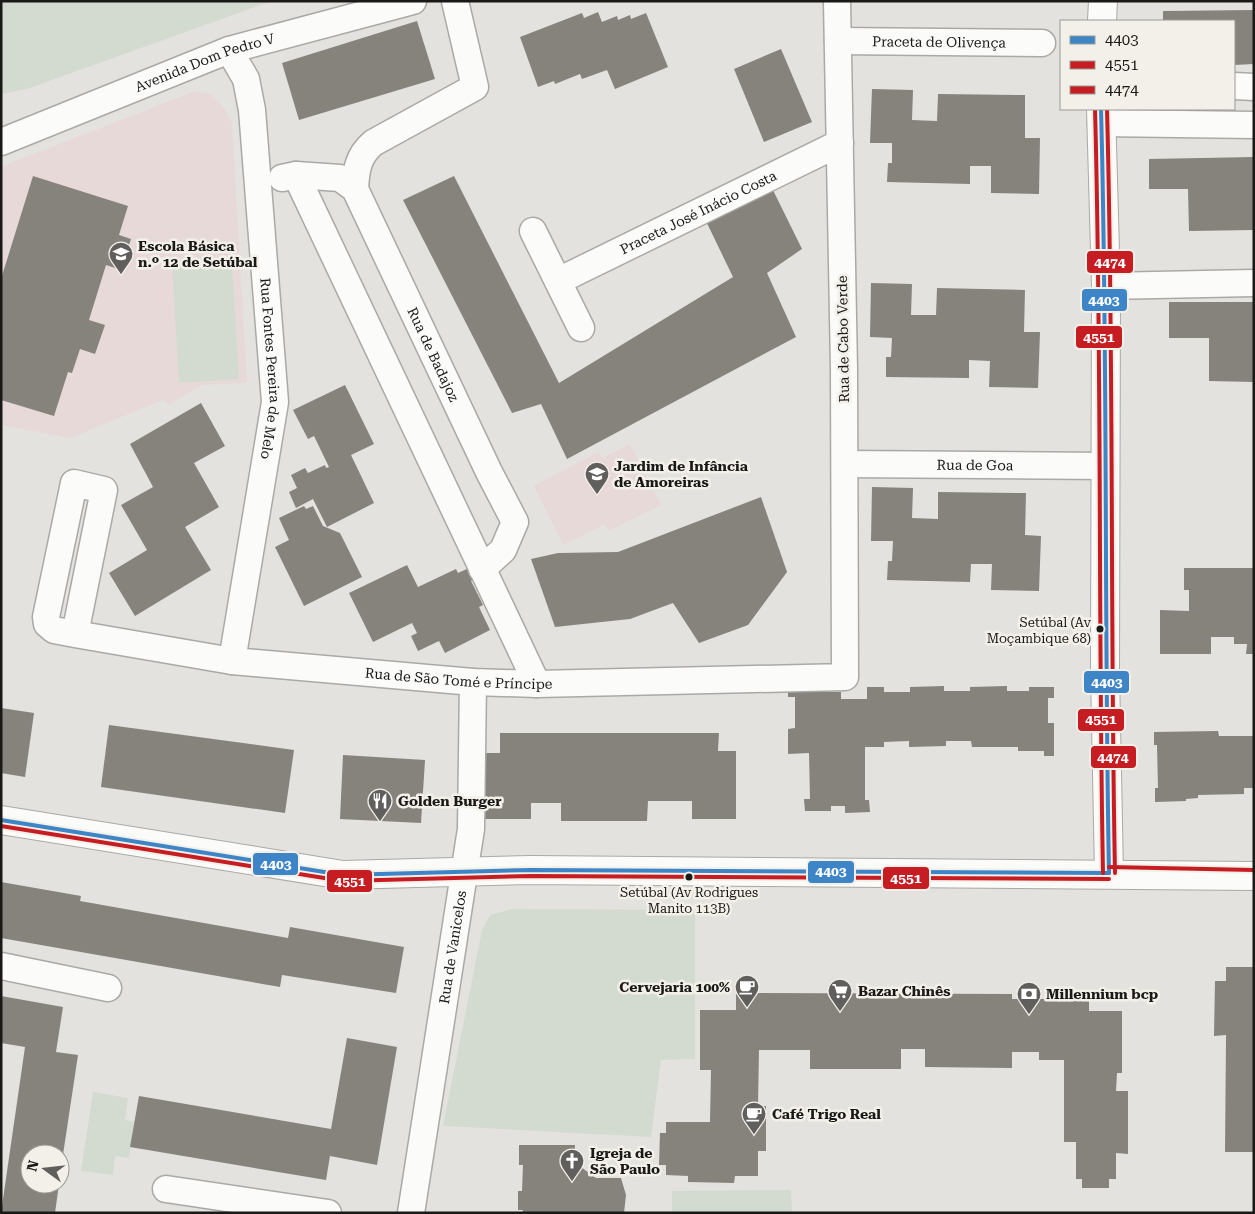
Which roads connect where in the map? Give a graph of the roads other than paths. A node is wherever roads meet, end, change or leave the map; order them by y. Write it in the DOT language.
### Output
graph roads {
  1 [pos="413,1"];
  2 [pos="454,1"];
  3 [pos="837,1"];
  4 [pos="1102,1"];
  5 [pos="1102,20"];
  6 [pos="838,41"];
  7 [pos="1042,43"];
  8 [pos="229,50"];
  9 [pos="1235,86"];
  10 [pos="1254,87"];
  11 [pos="1101,116"];
  12 [pos="1254,125"];
  13 [pos="1,142"];
  14 [pos="840,143"];
  15 [pos="296,176"];
  16 [pos="259,183"];
  17 [pos="355,189"];
  18 [pos="533,231"];
  19 [pos="558,282"];
  20 [pos="1254,283"];
  21 [pos="1106,286"];
  22 [pos="581,328"];
  23 [pos="845,464"];
  24 [pos="1105,466"];
  25 [pos="482,569"];
  26 [pos="75,634"];
  27 [pos="232,661"];
  28 [pos="845,677"];
  29 [pos="473,682"];
  30 [pos="537,684"];
  31 [pos="1,820"];
  32 [pos="464,873"];
  33 [pos="1110,873"];
  34 [pos="1254,876"];
  35 [pos="1,966"];
  36 [pos="108,988"];
  37 [pos="166,1188"];
  38 [pos="328,1213"];
  39 [pos="411,1213"];
  1 -- 8 [label="street, Avenida Dom Pedro V"];
  2 -- 17 [label="street"];
  3 -- 6 [label="street, Rua de Cabo Verde"];
  4 -- 5 [label="street"];
  6 -- 7 [label="street, Praceta de Olivença"];
  6 -- 14 [label="street, Rua de Cabo Verde"];
  8 -- 13 [label="street, Avenida Dom Pedro V"];
  8 -- 16 [label="street, Rua Fontes Pereira de Melo"];
  9 -- 10 [label="street"];
  11 -- 12 [label="street"];
  11 -- 21 [label="street"];
  14 -- 19 [label="street, Praceta José Inácio Costa"];
  14 -- 23 [label="street, Rua de Cabo Verde"];
  15 -- 16 [label="street"];
  15 -- 17 [label="street"];
  15 -- 25 [label="street"];
  16 -- 27 [label="street, Rua Fontes Pereira de Melo"];
  17 -- 25 [label="street, Rua de Badajoz"];
  18 -- 19 [label="street"];
  19 -- 22 [label="street"];
  20 -- 21 [label="street"];
  21 -- 24 [label="street"];
  23 -- 24 [label="street, Rua de Goa"];
  23 -- 28 [label="street, Rua de Cabo Verde"];
  24 -- 33 [label="street"];
  25 -- 30 [label="street"];
  26 -- 26 [label="street, Rua de São Tomé e Príncipe"];
  26 -- 27 [label="street, Rua de São Tomé e Príncipe"];
  27 -- 29 [label="street, Rua de São Tomé e Príncipe"];
  28 -- 30 [label="street, Rua de São Tomé e Príncipe"];
  29 -- 30 [label="street, Rua de São Tomé e Príncipe"];
  29 -- 32 [label="street, Rua de Vanicelos"];
  31 -- 32 [label="street"];
  32 -- 33 [label="street"];
  32 -- 39 [label="street, Rua de Vanicelos"];
  33 -- 34 [label="street"];
  35 -- 36 [label="street"];
  37 -- 38 [label="street"];
}
